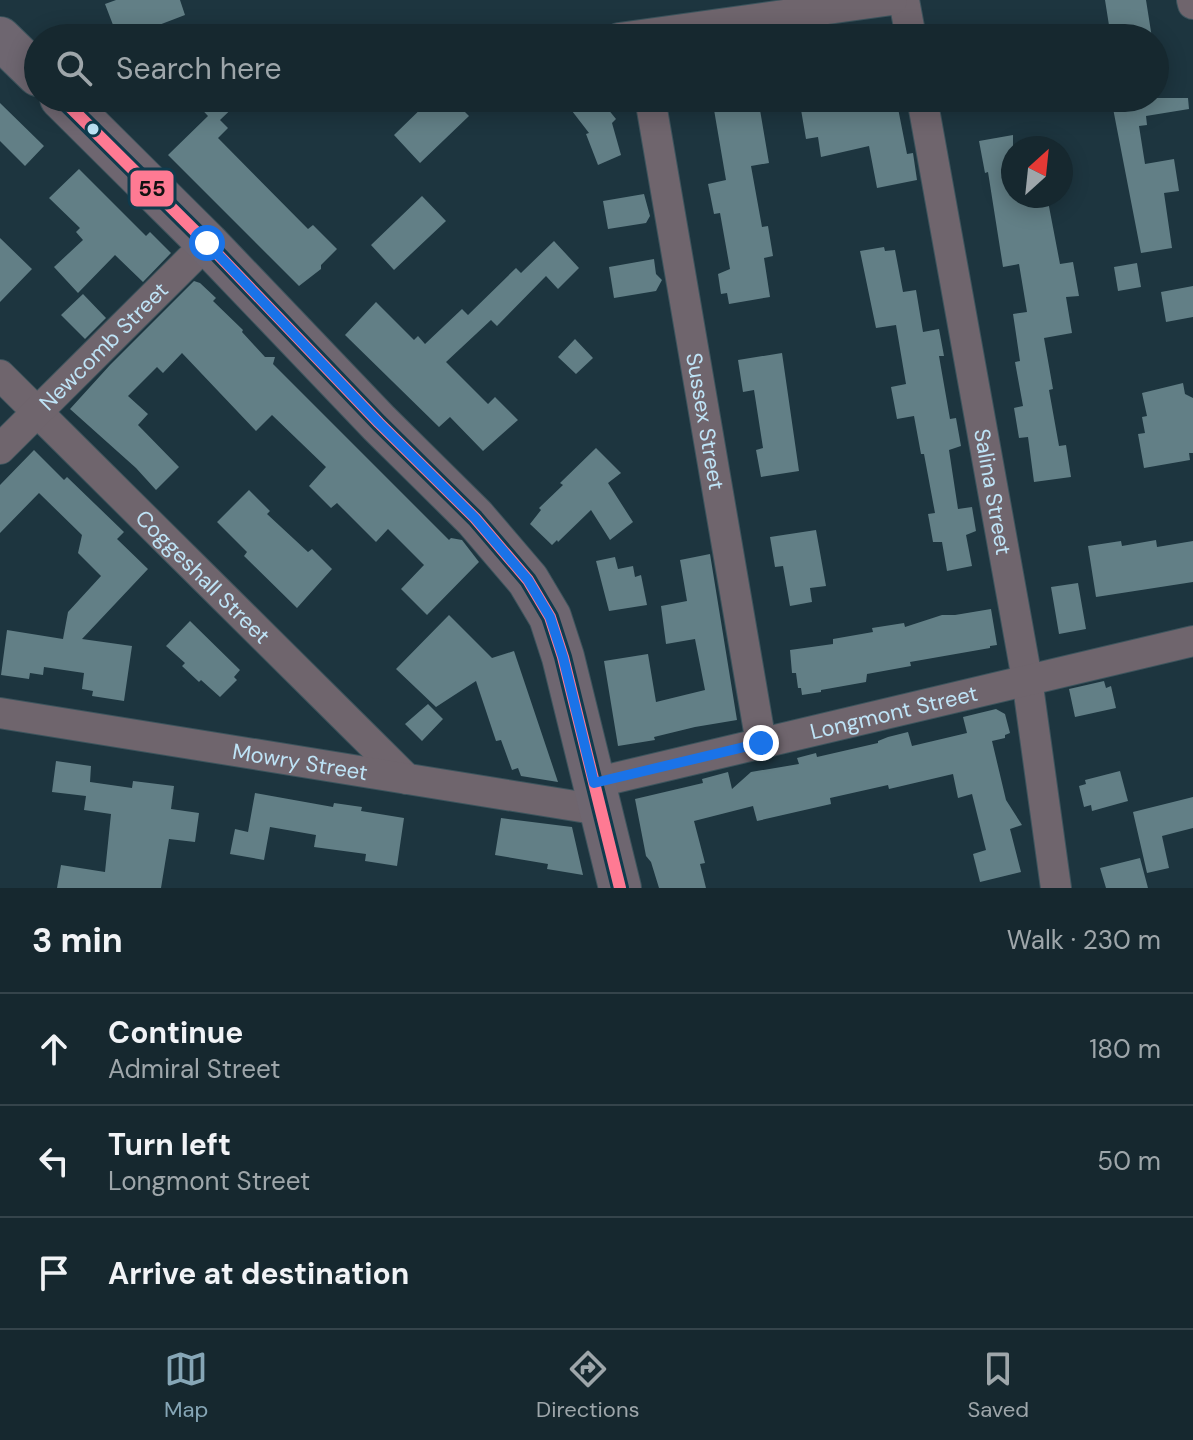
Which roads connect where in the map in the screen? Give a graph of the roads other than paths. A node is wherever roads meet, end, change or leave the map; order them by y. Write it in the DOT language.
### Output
graph roads {
  1 [pos="892,0"];
  2 [pos="904,0"];
  3 [pos="723,24"];
  4 [pos="908,24"];
  5 [pos="0,38"];
  6 [pos="24,61"];
  7 [pos="75,112"];
  8 [pos="652,112"];
  9 [pos="925,112"];
  10 [pos="207,243"];
  11 [pos="0,375"];
  12 [pos="39,413"];
  13 [pos="0,449"];
  14 [pos="1193,641"];
  15 [pos="1027,679"];
  16 [pos="0,713"];
  17 [pos="761,743"];
  18 [pos="407,779"];
  19 [pos="597,796"];
  20 [pos="620,888"];
  21 [pos="1056,888"];
  1 -- 3 [label="street"];
  2 -- 4 [label="street"];
  5 -- 6 [label="main road"];
  7 -- 10 [label="main road"];
  8 -- 17 [label="street, Sussex Street"];
  9 -- 15 [label="street, Salina Street"];
  10 -- 12 [label="street, Newcomb Street"];
  10 -- 19 [label="main road"];
  11 -- 12 [label="street, Coggeshall Street"];
  12 -- 13 [label="street, Newcomb Street"];
  12 -- 18 [label="street, Coggeshall Street"];
  14 -- 15 [label="street, Longmont Street"];
  15 -- 17 [label="street, Longmont Street"];
  15 -- 21 [label="street, Salina Street"];
  16 -- 18 [label="street, Mowry Street"];
  17 -- 19 [label="street, Longmont Street"];
  18 -- 19 [label="street, Mowry Street"];
  19 -- 20 [label="main road"];
}
